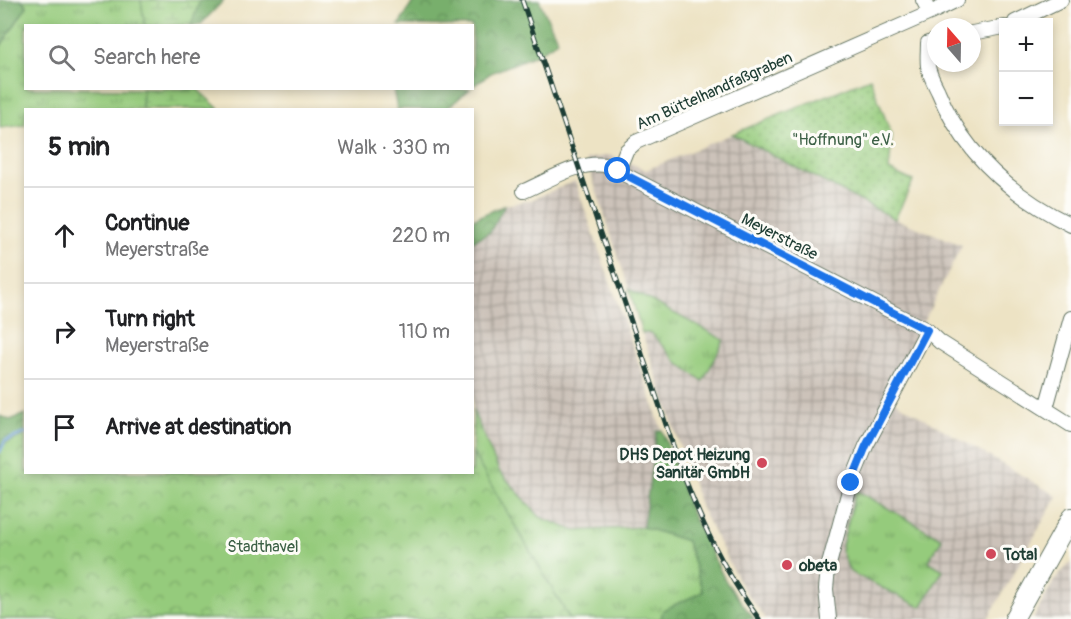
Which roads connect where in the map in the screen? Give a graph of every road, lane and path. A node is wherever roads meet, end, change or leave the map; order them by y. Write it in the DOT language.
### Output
graph roads {
  1 [pos="957,0"];
  2 [pos="1061,0"];
  3 [pos="927,6"];
  4 [pos="1023,18"];
  5 [pos="999,28"];
  6 [pos="981,31"];
  7 [pos="930,72"];
  8 [pos="618,171"];
  9 [pos="524,191"];
  10 [pos="1071,225"];
  11 [pos="1071,318"];
  12 [pos="927,330"];
  13 [pos="1046,408"];
  14 [pos="1071,425"];
  15 [pos="1071,517"];
  16 [pos="829,619"];
  17 [pos="1014,619"];
  1 -- 3 [label="street, Am Büttelhandfaßgraben"];
  2 -- 4 [label="street"];
  3 -- 8 [label="street, Am Büttelhandfaßgraben"];
  5 -- 6 [label="street"];
  7 -- 10 [label="street"];
  8 -- 9 [label="street"];
  8 -- 12 [label="street, Meyerstraße"];
  11 -- 13 [label="street"];
  12 -- 13 [label="street, Meyerstraße"];
  12 -- 16 [label="street"];
  13 -- 14 [label="street, Meyerstraße"];
  15 -- 17 [label="main road"];
}
